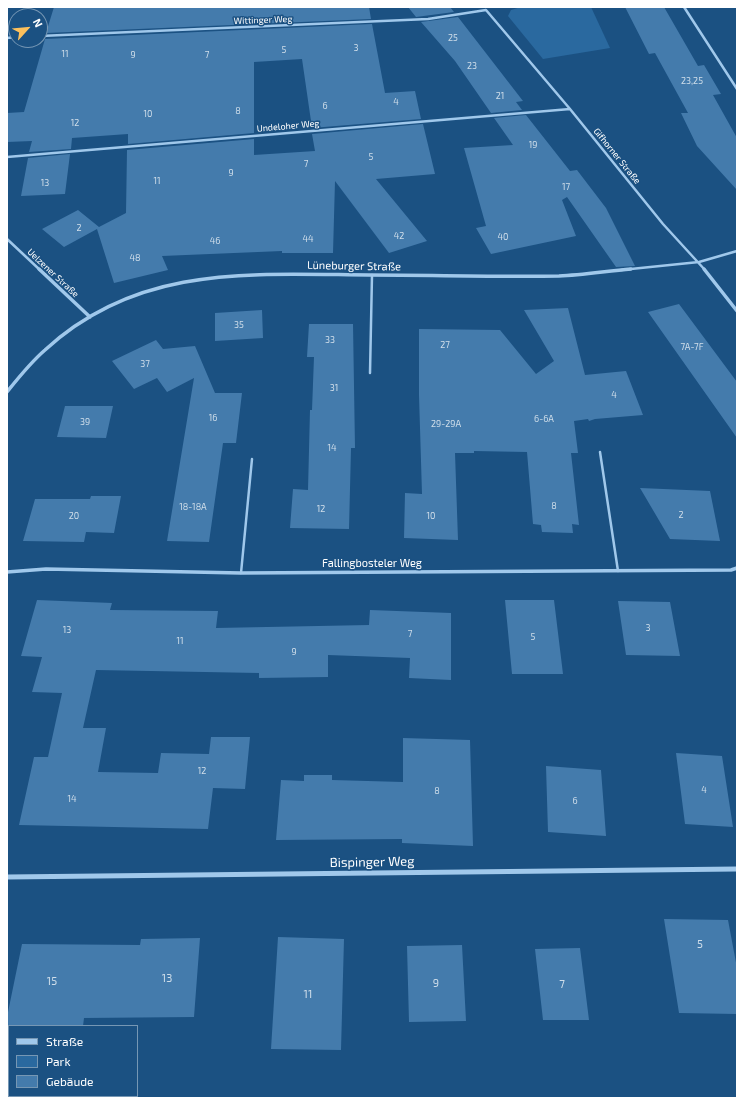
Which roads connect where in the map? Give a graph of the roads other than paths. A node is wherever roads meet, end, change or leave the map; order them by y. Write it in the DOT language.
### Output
graph roads {
  1 [pos="684,7"];
  2 [pos="486,10"];
  3 [pos="48,36"];
  4 [pos="737,89"];
  5 [pos="570,109"];
  6 [pos="7,157"];
  7 [pos="7,239"];
  8 [pos="737,251"];
  9 [pos="699,262"];
  10 [pos="372,275"];
  11 [pos="737,311"];
  12 [pos="90,317"];
  13 [pos="370,373"];
  14 [pos="7,392"];
  15 [pos="600,452"];
  16 [pos="252,459"];
  17 [pos="737,568"];
  18 [pos="618,571"];
  19 [pos="7,572"];
  20 [pos="241,573"];
  21 [pos="737,869"];
  22 [pos="7,877"];
  1 -- 4 [label="street"];
  2 -- 3 [label="street, Wittinger Weg"];
  2 -- 5 [label="street, Gifhorner Straße"];
  5 -- 6 [label="street, Undeloher Weg"];
  5 -- 9 [label="street, Gifhorner Straße"];
  7 -- 12 [label="street, Uelzener Straße"];
  8 -- 9 [label="street, Lüneburger Straße"];
  9 -- 10 [label="street, Lüneburger Straße"];
  9 -- 11 [label="street, Gifhorner Straße"];
  10 -- 12 [label="street, Lüneburger Straße"];
  10 -- 13 [label="lane"];
  12 -- 14 [label="street, Lüneburger Straße"];
  15 -- 18 [label="lane"];
  16 -- 20 [label="lane"];
  17 -- 18 [label="street, Fallingbosteler Weg"];
  18 -- 20 [label="street, Fallingbosteler Weg"];
  19 -- 20 [label="street, Fallingbosteler Weg"];
  21 -- 22 [label="street, Bispinger Weg"];
}
